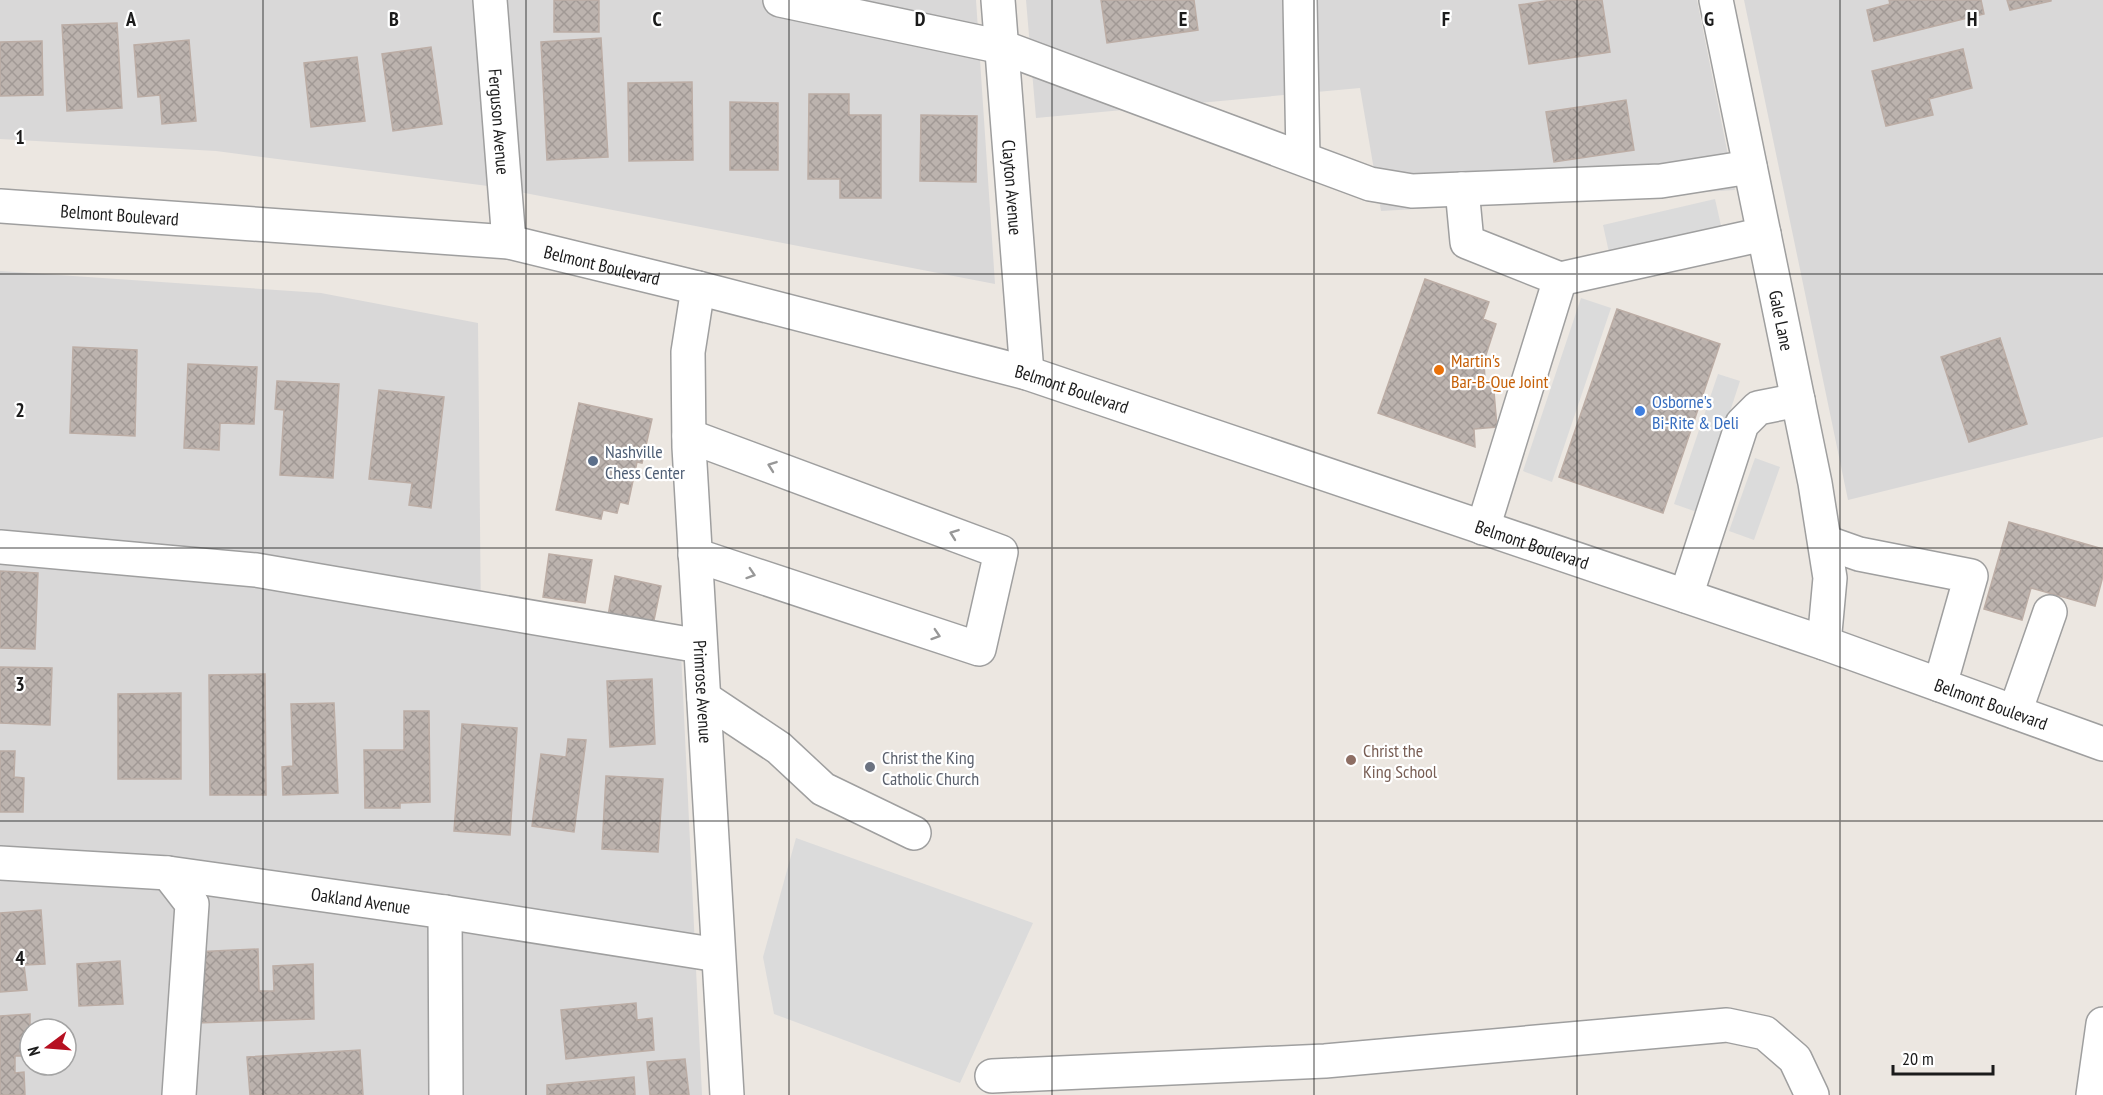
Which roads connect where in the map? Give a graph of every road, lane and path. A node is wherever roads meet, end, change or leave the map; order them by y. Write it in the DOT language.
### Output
graph roads {
  1 [pos="490,0"];
  2 [pos="780,0"];
  3 [pos="998,0"];
  4 [pos="1300,0"];
  5 [pos="1716,0"];
  6 [pos="1002,47"];
  7 [pos="1303,157"];
  8 [pos="1750,167"];
  9 [pos="1462,189"];
  10 [pos="0,206"];
  11 [pos="1764,234"];
  12 [pos="509,243"];
  13 [pos="1560,279"];
  14 [pos="698,288"];
  15 [pos="1027,373"];
  16 [pos="1798,400"];
  17 [pos="689,436"];
  18 [pos="1483,528"];
  19 [pos="1825,542"];
  20 [pos="0,548"];
  21 [pos="695,555"];
  22 [pos="1686,596"];
  23 [pos="2050,612"];
  24 [pos="1824,642"];
  25 [pos="700,645"];
  26 [pos="1940,685"];
  27 [pos="704,698"];
  28 [pos="2015,712"];
  29 [pos="2103,744"];
  30 [pos="914,833"];
  31 [pos="0,863"];
  32 [pos="168,873"];
  33 [pos="446,912"];
  34 [pos="718,955"];
  35 [pos="2103,1024"];
  36 [pos="992,1073"];
  37 [pos="179,1095"];
  38 [pos="446,1095"];
  39 [pos="727,1095"];
  40 [pos="1812,1095"];
  41 [pos="2093,1095"];
  1 -- 12 [label="street, Ferguson Avenue"];
  2 -- 6 [label="street"];
  3 -- 6 [label="street, Clayton Avenue"];
  4 -- 7 [label="street"];
  5 -- 8 [label="street, Gale Lane"];
  6 -- 7 [label="street"];
  6 -- 15 [label="street, Clayton Avenue"];
  7 -- 9 [label="street"];
  8 -- 9 [label="street"];
  8 -- 11 [label="street, Gale Lane"];
  9 -- 13 [label="street"];
  10 -- 12 [label="street, Belmont Boulevard"];
  11 -- 13 [label="street"];
  11 -- 16 [label="street, Gale Lane"];
  12 -- 14 [label="street, Belmont Boulevard"];
  13 -- 18 [label="street"];
  14 -- 15 [label="street, Belmont Boulevard"];
  14 -- 17 [label="street, Primrose Avenue"];
  15 -- 18 [label="street, Belmont Boulevard"];
  16 -- 19 [label="street, Gale Lane"];
  16 -- 22 [label="street"];
  17 -- 21 [label="street, Primrose Avenue"];
  21 -- 17 [label="street, one-way"];
  18 -- 22 [label="street, Belmont Boulevard"];
  19 -- 24 [label="street, Gale Lane"];
  19 -- 26 [label="street"];
  20 -- 25 [label="street"];
  21 -- 25 [label="street, Primrose Avenue"];
  22 -- 24 [label="street, Belmont Boulevard"];
  23 -- 28 [label="street"];
  24 -- 26 [label="street, Belmont Boulevard"];
  25 -- 27 [label="street, Primrose Avenue"];
  26 -- 28 [label="street, Belmont Boulevard"];
  27 -- 30 [label="street"];
  27 -- 34 [label="street, Primrose Avenue"];
  28 -- 29 [label="street, Belmont Boulevard"];
  31 -- 32 [label="street, Oakland Avenue"];
  32 -- 33 [label="street, Oakland Avenue"];
  32 -- 37 [label="street"];
  33 -- 34 [label="street, Oakland Avenue"];
  33 -- 38 [label="street"];
  34 -- 39 [label="street, Primrose Avenue"];
  35 -- 41 [label="street"];
  36 -- 40 [label="street"];
}
